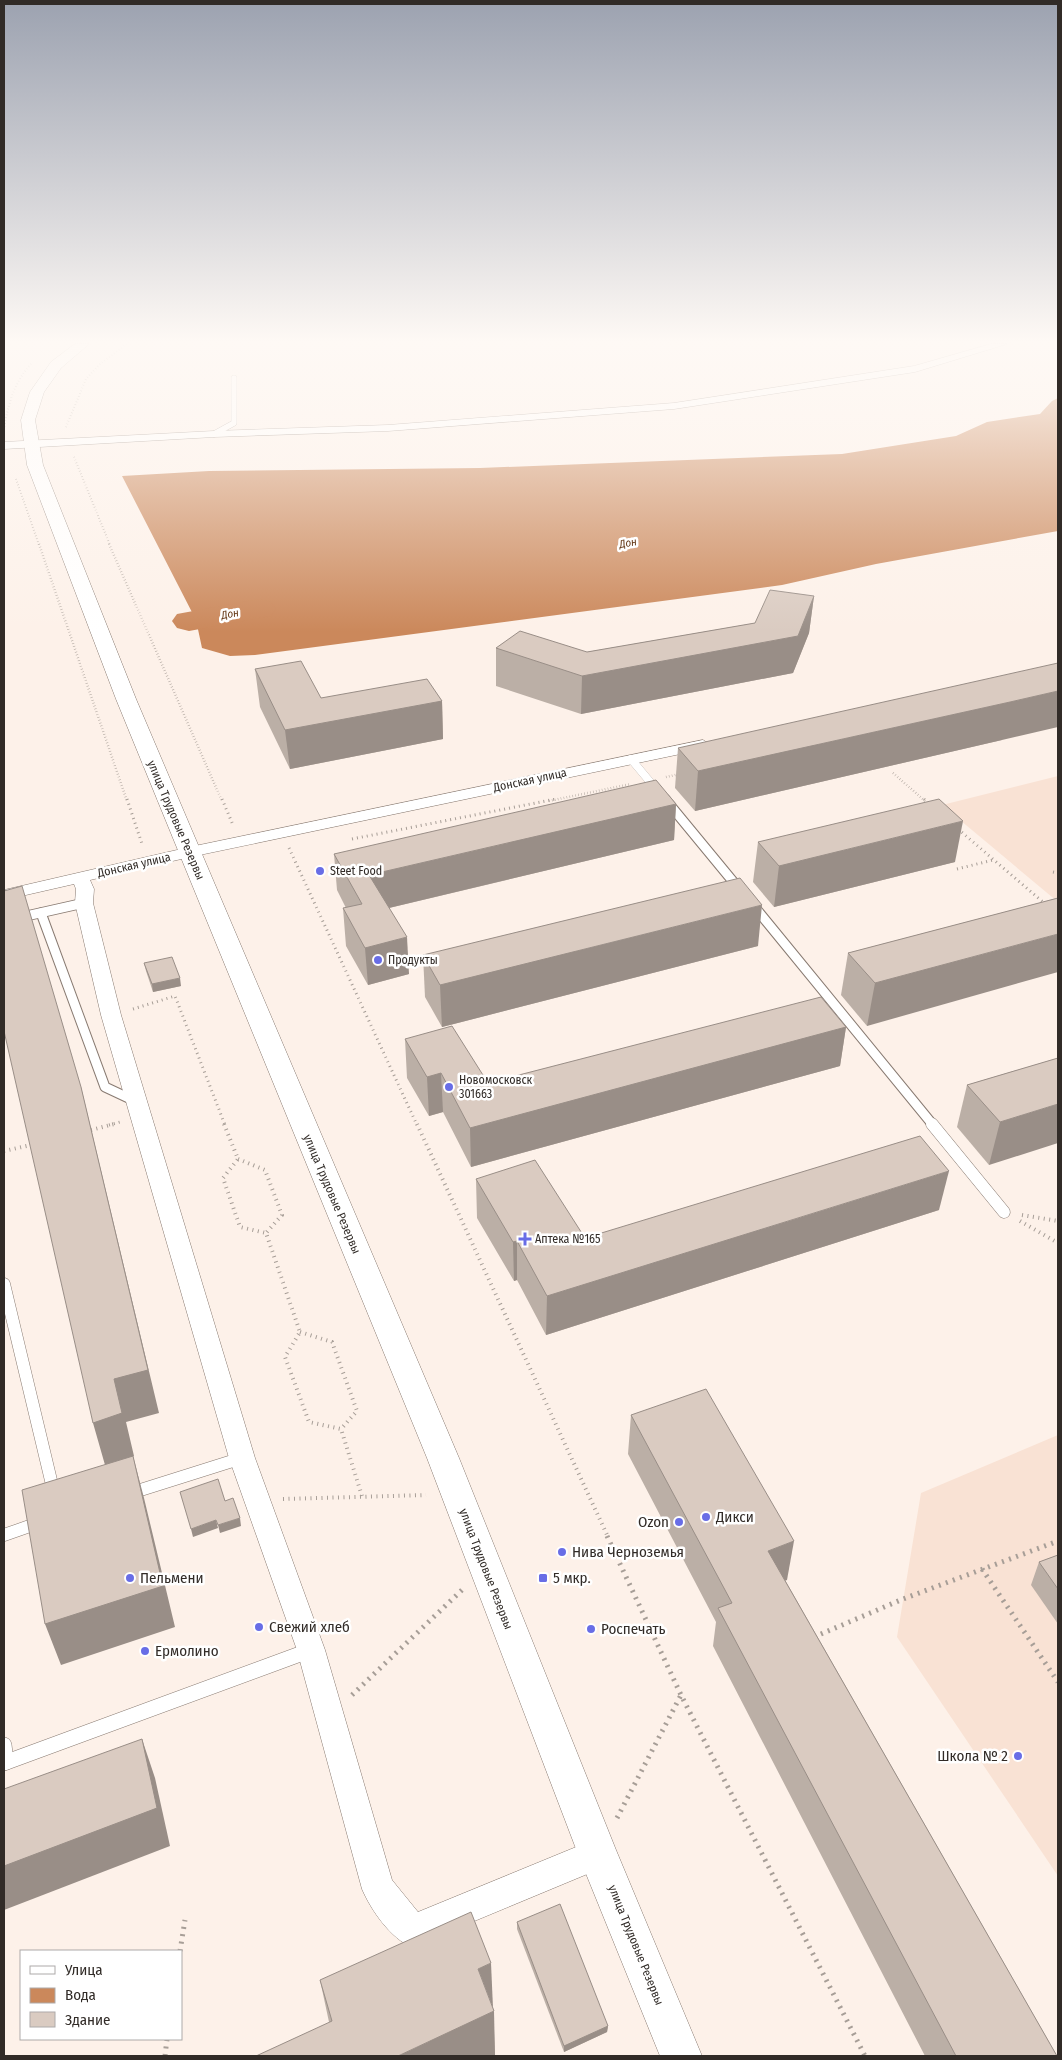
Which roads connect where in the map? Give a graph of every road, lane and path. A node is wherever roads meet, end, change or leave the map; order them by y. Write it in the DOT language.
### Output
graph roads {
  1 [pos="31,440"];
  2 [pos="103,440"];
  3 [pos="69,442"];
  4 [pos="32,444"];
  5 [pos="4,446"];
  6 [pos="718,742"];
  7 [pos="631,759"];
  8 [pos="893,773"];
  9 [pos="936,810"];
  10 [pos="951,823"];
  11 [pos="283,833"];
  12 [pos="190,852"];
  13 [pos="994,860"];
  14 [pos="148,861"];
  15 [pos="957,869"];
  16 [pos="1054,872"];
  17 [pos="1058,873"];
  18 [pos="82,891"];
  19 [pos="4,895"];
  20 [pos="1051,909"];
  21 [pos="41,913"];
  22 [pos="4,921"];
  23 [pos="111,1015"];
  24 [pos="138,1102"];
  25 [pos="32,1145"];
  26 [pos="4,1151"];
  27 [pos="238,1159"];
  28 [pos="1004,1212"];
  29 [pos="1058,1220"];
  30 [pos="266,1233"];
  31 [pos="1058,1243"];
  32 [pos="4,1284"];
  33 [pos="300,1332"];
  34 [pos="341,1429"];
  35 [pos="242,1458"];
  36 [pos="457,1494"];
  37 [pos="362,1496"];
  38 [pos="114,1498"];
  39 [pos="257,1500"];
  40 [pos="4,1535"];
  41 [pos="1058,1541"];
  42 [pos="485,1567"];
  43 [pos="982,1569"];
  44 [pos="808,1640"];
  45 [pos="312,1650"];
  46 [pos="1058,1682"];
  47 [pos="681,1695"];
  48 [pos="330,1716"];
  49 [pos="4,1745"];
  50 [pos="5,1762"];
  51 [pos="598,1854"];
  52 [pos="185,1920"];
  53 [pos="180,1950"];
  54 [pos="167,2040"];
  55 [pos="165,2056"];
  56 [pos="681,2056"];
  57 [pos="865,2056"];
  1 -- 4 [label="street, улица Трудовые Резервы"];
  2 -- 3 [label="street"];
  3 -- 4 [label="street"];
  3 -- 11 [label="path"];
  4 -- 5 [label="street"];
  4 -- 12 [label="street, улица Трудовые Резервы"];
  5 -- 14 [label="path"];
  6 -- 7 [label="street, Донская улица"];
  7 -- 11 [label="street, Донская улица"];
  7 -- 28 [label="lane"];
  8 -- 9 [label="path"];
  10 -- 13 [label="path"];
  11 -- 12 [label="street, Донская улица"];
  11 -- 47 [label="path"];
  12 -- 14 [label="street, Донская улица"];
  12 -- 36 [label="street, улица Трудовые Резервы"];
  13 -- 15 [label="path"];
  13 -- 20 [label="path"];
  14 -- 18 [label="street, Донская улица"];
  16 -- 17 [label="path"];
  18 -- 19 [label="street, Донская улица"];
  18 -- 21 [label="lane"];
  18 -- 23 [label="street"];
  21 -- 22 [label="lane"];
  21 -- 24 [label="lane"];
  23 -- 24 [label="street"];
  23 -- 27 [label="path"];
  24 -- 35 [label="street"];
  25 -- 26 [label="path"];
  27 -- 30 [label="path"];
  27 -- 30 [label="path"];
  28 -- 29 [label="path"];
  28 -- 31 [label="path"];
  30 -- 33 [label="path"];
  32 -- 40 [label="lane"];
  33 -- 34 [label="path"];
  33 -- 34 [label="path"];
  34 -- 37 [label="path"];
  35 -- 38 [label="lane"];
  35 -- 39 [label="street"];
  36 -- 37 [label="path"];
  36 -- 42 [label="street, улица Трудовые Резервы"];
  37 -- 39 [label="path"];
  39 -- 45 [label="street"];
  41 -- 43 [label="path"];
  42 -- 48 [label="path"];
  42 -- 51 [label="street, улица Трудовые Резервы"];
  43 -- 44 [label="path"];
  43 -- 46 [label="path"];
  45 -- 48 [label="street"];
  45 -- 50 [label="lane"];
  47 -- 51 [label="path"];
  47 -- 57 [label="path"];
  48 -- 51 [label="street"];
  49 -- 50 [label="lane"];
  51 -- 56 [label="street, улица Трудовые Резервы"];
  52 -- 53 [label="path"];
  54 -- 55 [label="path"];
}
